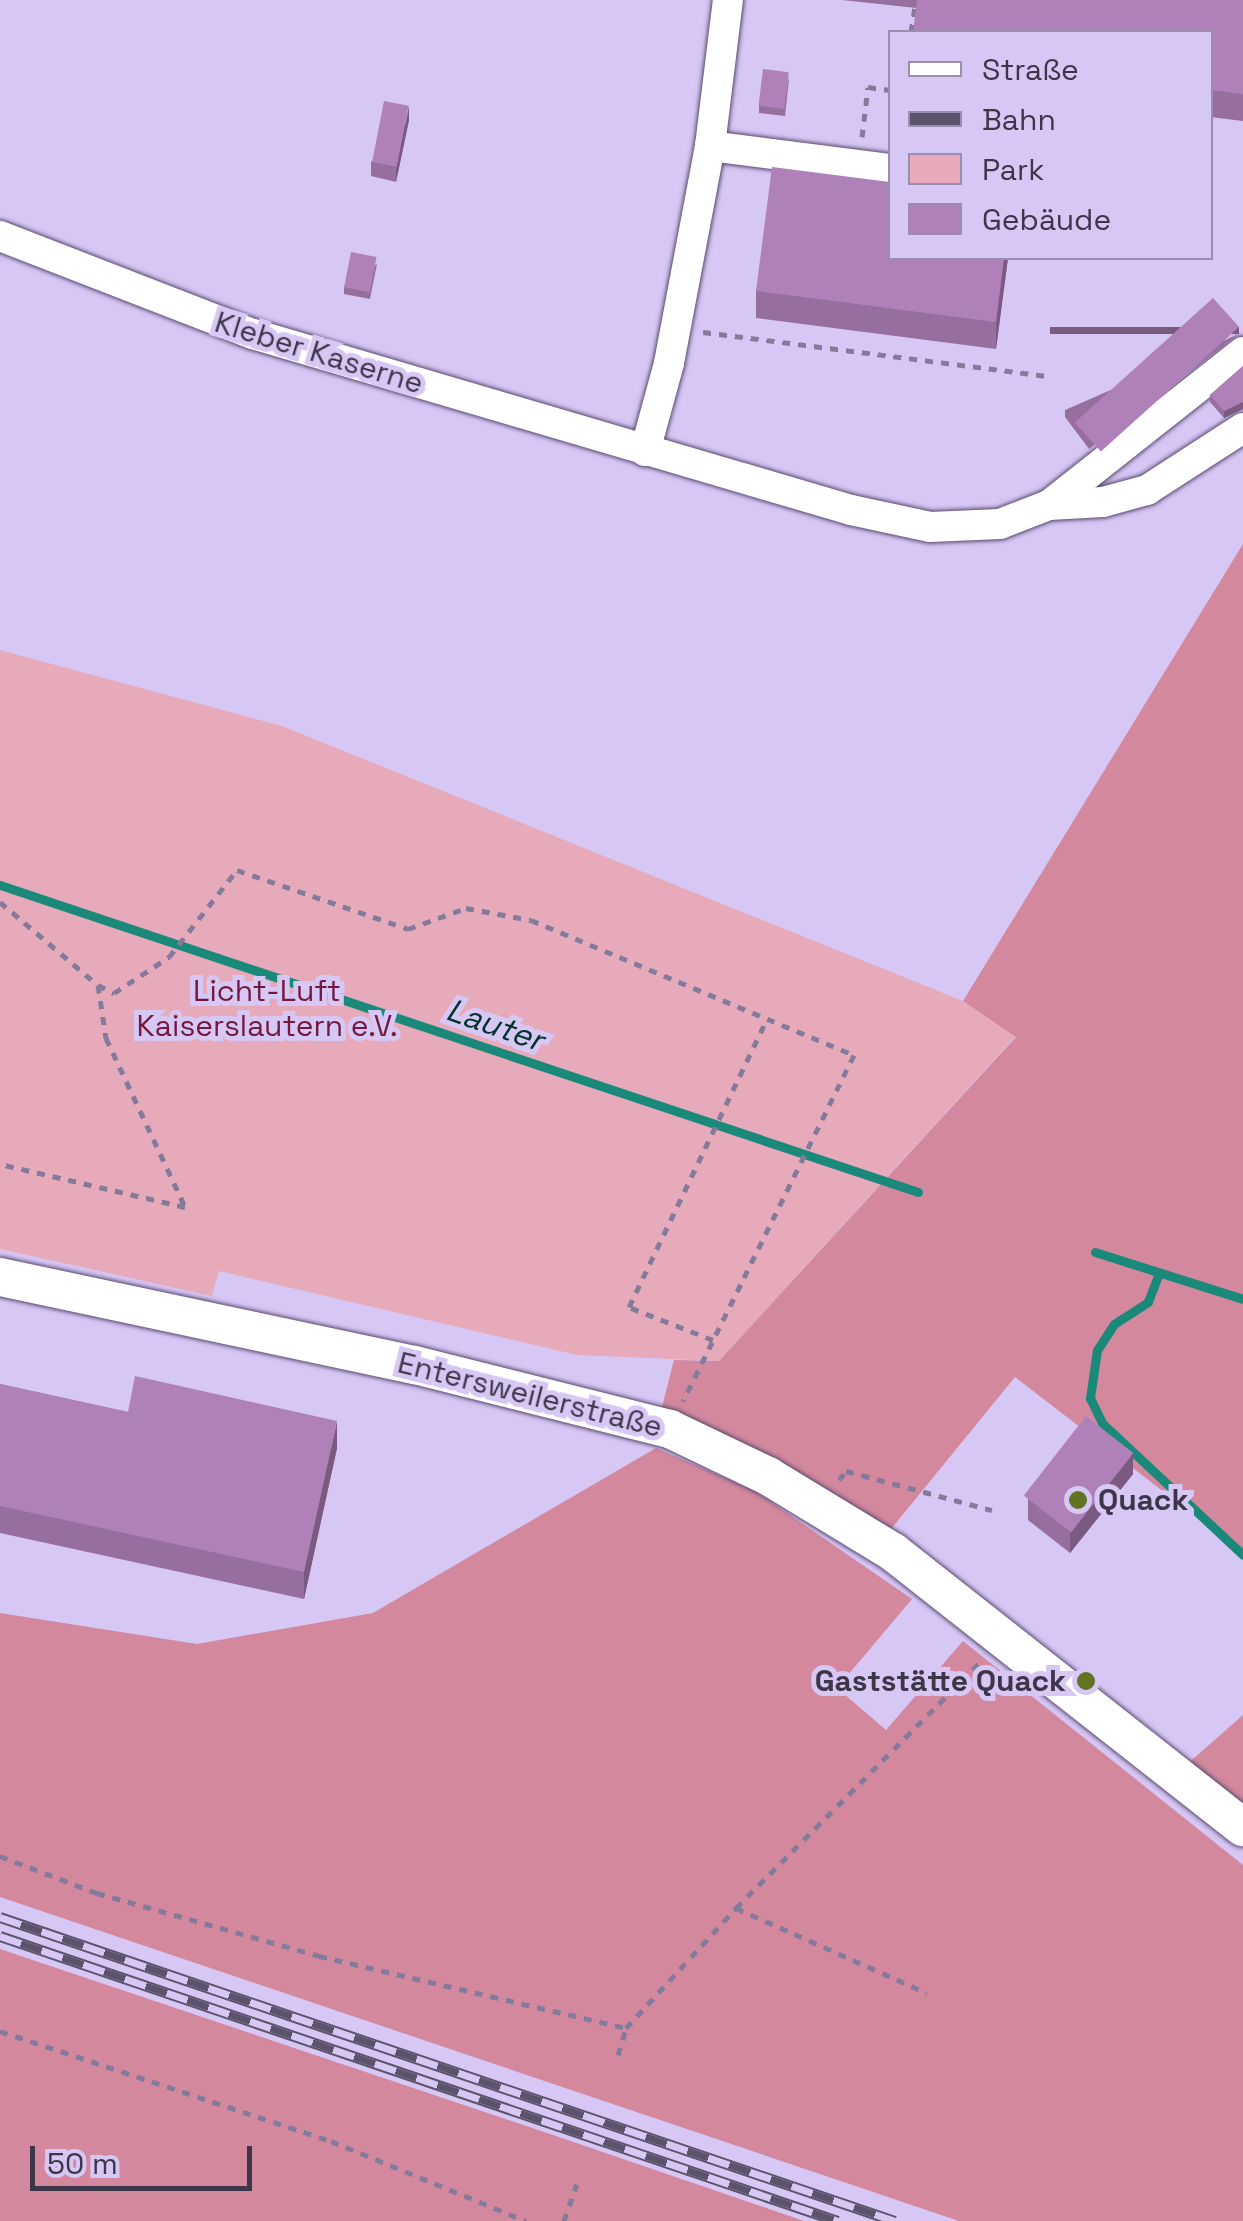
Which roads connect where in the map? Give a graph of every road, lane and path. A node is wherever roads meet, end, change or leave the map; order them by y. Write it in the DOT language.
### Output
graph roads {
  1 [pos="728,0"];
  2 [pos="916,0"];
  3 [pos="911,30"];
  4 [pos="888,90"];
  5 [pos="710,146"];
  6 [pos="858,165"];
  7 [pos="888,169"];
  8 [pos="0,236"];
  9 [pos="676,328"];
  10 [pos="1243,352"];
  11 [pos="1046,376"];
  12 [pos="1243,428"];
  13 [pos="644,450"];
  14 [pos="1049,505"];
  15 [pos="0,902"];
  16 [pos="98,986"];
  17 [pos="767,1019"];
  18 [pos="0,1164"];
  19 [pos="0,1277"];
  20 [pos="713,1340"];
  21 [pos="676,1416"];
  22 [pos="819,1506"];
  23 [pos="992,1510"];
  24 [pos="1002,1639"];
  25 [pos="1243,1827"];
  26 [pos="0,1856"];
  27 [pos="736,1908"];
  28 [pos="927,1993"];
  29 [pos="626,2028"];
  30 [pos="0,2031"];
  31 [pos="618,2055"];
  32 [pos="577,2184"];
  33 [pos="526,2221"];
  34 [pos="564,2221"];
  1 -- 5 [label="lane"];
  2 -- 3 [label="path"];
  4 -- 6 [label="path"];
  5 -- 6 [label="lane"];
  5 -- 9 [label="lane"];
  6 -- 7 [label="lane"];
  8 -- 13 [label="lane, Kleber Kaserne"];
  9 -- 11 [label="path"];
  9 -- 13 [label="lane"];
  10 -- 14 [label="lane"];
  12 -- 14 [label="lane"];
  13 -- 14 [label="lane, Kleber Kaserne"];
  15 -- 16 [label="path"];
  16 -- 17 [label="path"];
  16 -- 18 [label="path"];
  17 -- 20 [label="path"];
  17 -- 20 [label="path"];
  19 -- 22 [label="main road, Entersweilerstraße"];
  20 -- 21 [label="path"];
  22 -- 23 [label="path"];
  22 -- 24 [label="main road, Entersweilerstraße"];
  24 -- 25 [label="main road, Entersweilerstraße"];
  24 -- 27 [label="path"];
  26 -- 29 [label="path"];
  27 -- 28 [label="path"];
  27 -- 29 [label="path"];
  29 -- 31 [label="path"];
  30 -- 33 [label="path"];
  32 -- 34 [label="path"];
}
